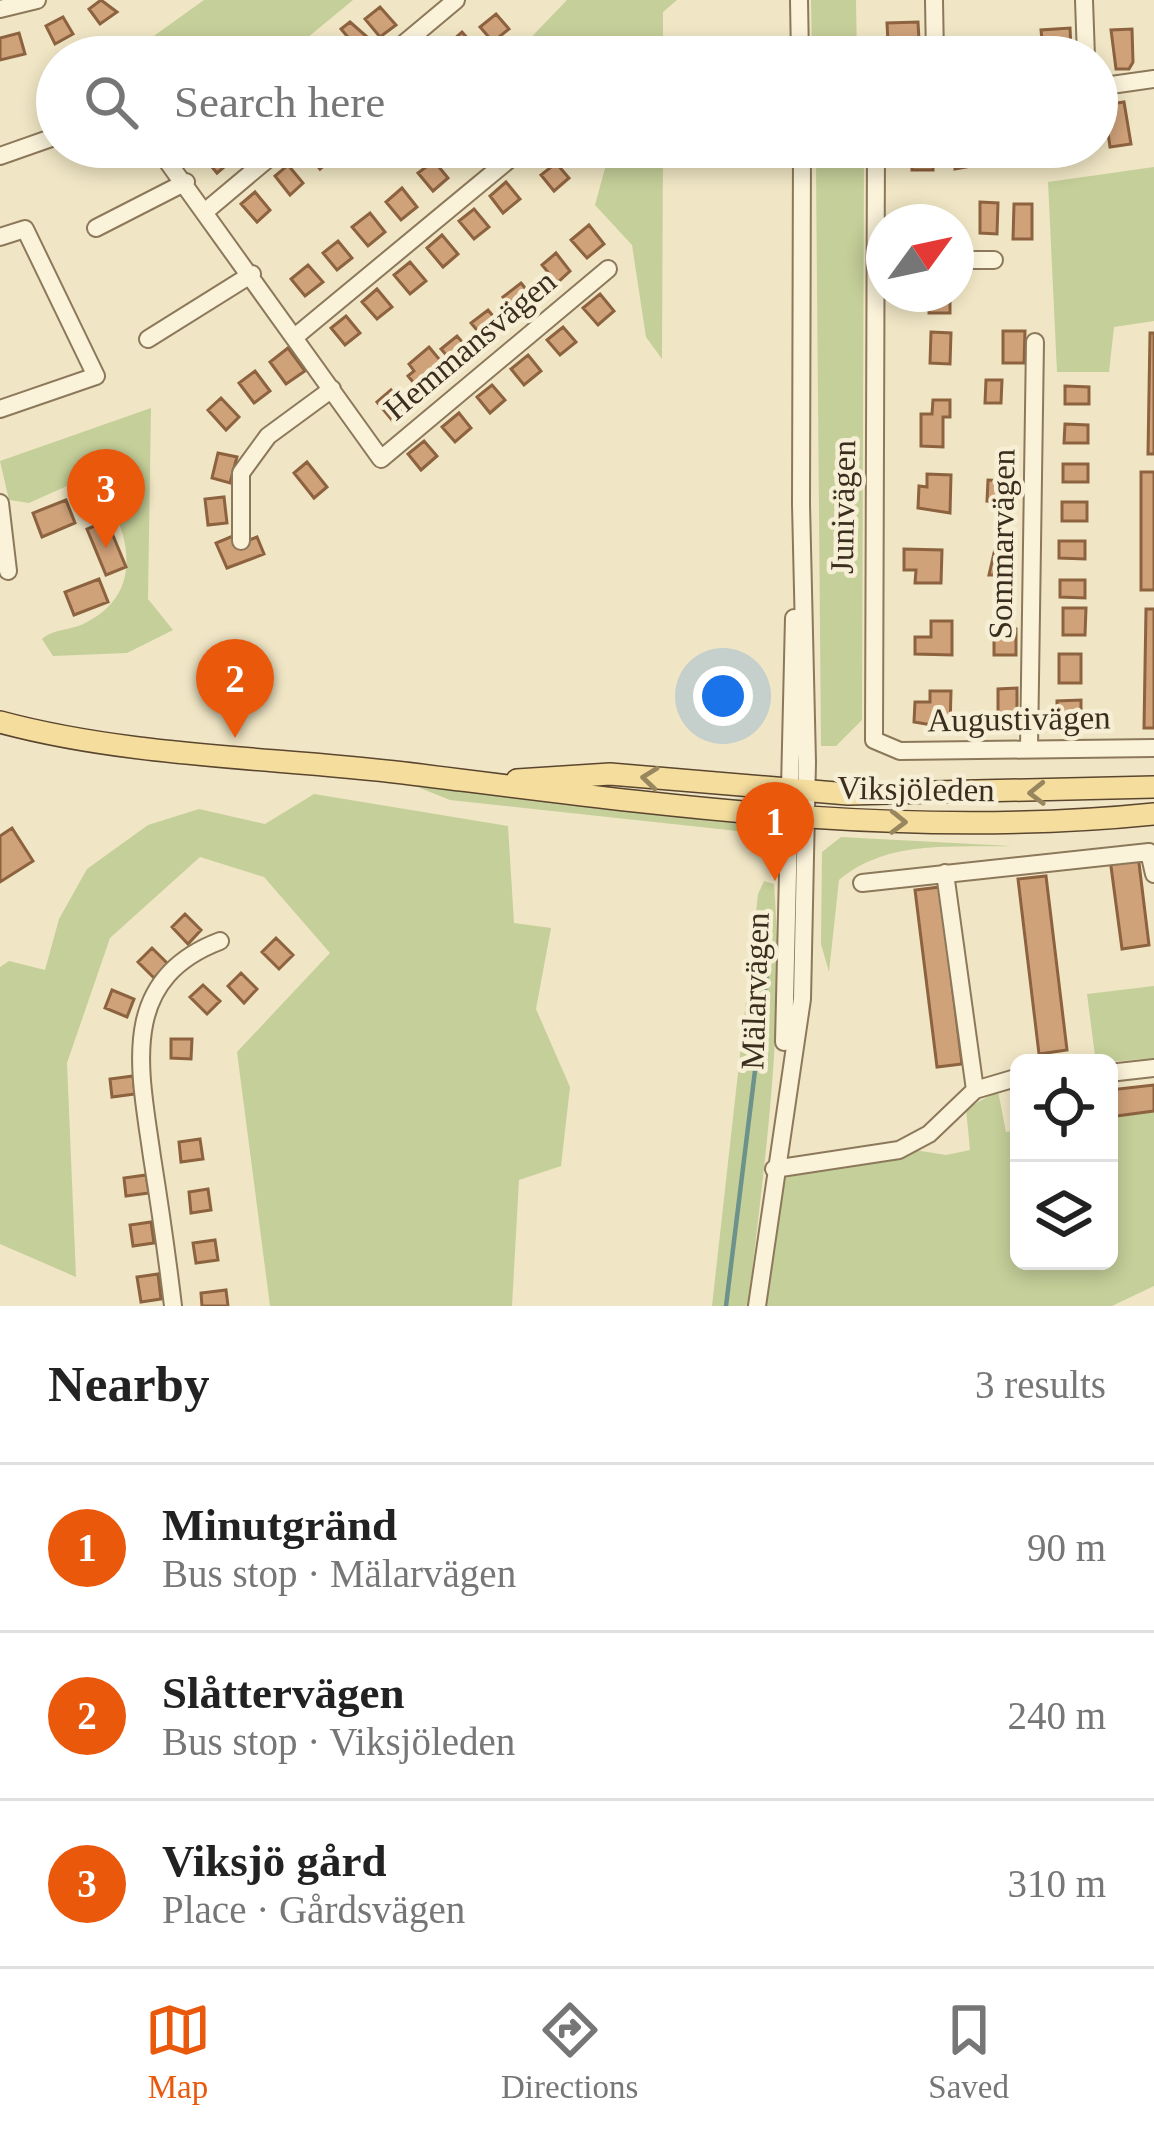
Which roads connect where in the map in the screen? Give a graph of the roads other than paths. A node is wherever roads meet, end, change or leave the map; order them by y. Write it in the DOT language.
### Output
graph roads {
  1 [pos="37,0"];
  2 [pos="456,0"];
  3 [pos="799,0"];
  4 [pos="934,0"];
  5 [pos="1084,0"];
  6 [pos="0,9"];
  7 [pos="413,36"];
  8 [pos="800,36"];
  9 [pos="935,36"];
  10 [pos="1085,36"];
  11 [pos="1154,79"];
  12 [pos="1118,84"];
  13 [pos="36,143"];
  14 [pos="0,155"];
  15 [pos="174,168"];
  16 [pos="257,168"];
  17 [pos="499,168"];
  18 [pos="802,168"];
  19 [pos="877,168"];
  20 [pos="186,182"];
  21 [pos="878,204"];
  22 [pos="207,210"];
  23 [pos="96,228"];
  24 [pos="0,237"];
  25 [pos="974,260"];
  26 [pos="994,260"];
  27 [pos="608,269"];
  28 [pos="252,274"];
  29 [pos="879,312"];
  30 [pos="296,336"];
  31 [pos="148,339"];
  32 [pos="1035,341"];
  33 [pos="332,389"];
  34 [pos="0,409"];
  35 [pos="0,503"];
  36 [pos="241,542"];
  37 [pos="8,571"];
  38 [pos="0,722"];
  39 [pos="1029,748"];
  40 [pos="1154,748"];
  41 [pos="885,749"];
  42 [pos="462,784"];
  43 [pos="1154,787"];
  44 [pos="798,793"];
  45 [pos="1154,814"];
  46 [pos="797,820"];
  47 [pos="945,873"];
  48 [pos="1154,874"];
  49 [pos="862,883"];
  50 [pos="220,941"];
  51 [pos="1154,1068"];
  52 [pos="1118,1072"];
  53 [pos="1010,1080"];
  54 [pos="975,1090"];
  55 [pos="774,1169"];
  56 [pos="173,1306"];
  57 [pos="757,1306"];
  1 -- 6 [label="street"];
  2 -- 7 [label="street"];
  3 -- 8 [label="street"];
  4 -- 9 [label="street"];
  5 -- 10 [label="street"];
  11 -- 12 [label="street"];
  13 -- 14 [label="street"];
  15 -- 20 [label="street, Hemmansvägen"];
  16 -- 22 [label="street"];
  17 -- 30 [label="street"];
  18 -- 44 [label="street, Mälarvägen"];
  19 -- 21 [label="street, Junivägen"];
  20 -- 22 [label="street, Hemmansvägen"];
  20 -- 23 [label="street"];
  22 -- 28 [label="street, Hemmansvägen"];
  24 -- 34 [label="street"];
  25 -- 26 [label="street"];
  27 -- 33 [label="street, Hemmansvägen"];
  28 -- 30 [label="street, Hemmansvägen"];
  28 -- 31 [label="street"];
  29 -- 41 [label="street, Junivägen"];
  30 -- 33 [label="street, Hemmansvägen"];
  32 -- 39 [label="street, Sommarvägen"];
  33 -- 36 [label="street, Hemmansvägen"];
  35 -- 37 [label="street"];
  38 -- 42 [label="main road, Viksjöleden"];
  39 -- 40 [label="street, Augustivägen"];
  39 -- 41 [label="street, Augustivägen"];
  44 -- 42 [label="main road, Viksjöleden, one-way"];
  42 -- 46 [label="main road, Viksjöleden"];
  43 -- 44 [label="main road, Viksjöleden, one-way"];
  44 -- 46 [label="street, Mälarvägen"];
  46 -- 45 [label="main road, Viksjöleden, one-way"];
  46 -- 55 [label="street, Mälarvägen"];
  47 -- 48 [label="street"];
  47 -- 49 [label="street"];
  47 -- 54 [label="street"];
  50 -- 56 [label="street"];
  51 -- 52 [label="street"];
  53 -- 54 [label="street"];
  54 -- 55 [label="street"];
  55 -- 57 [label="street, Mälarvägen"];
}
